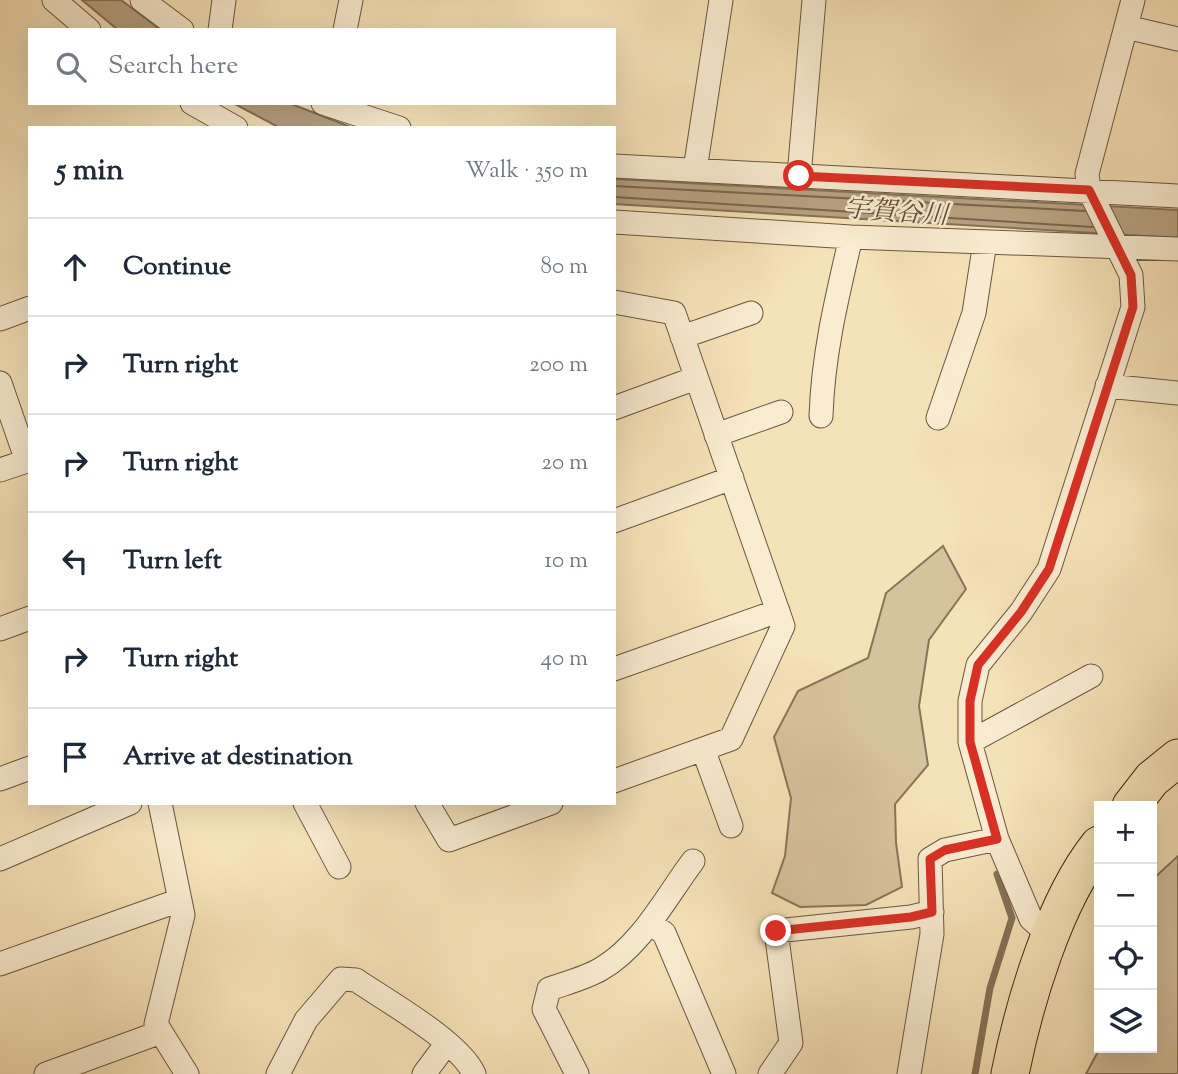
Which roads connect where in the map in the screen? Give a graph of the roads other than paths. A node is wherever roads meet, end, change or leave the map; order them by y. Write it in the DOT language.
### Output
graph roads {
  1 [pos="54,0"];
  2 [pos="142,0"];
  3 [pos="224,0"];
  4 [pos="351,0"];
  5 [pos="721,0"];
  6 [pos="814,0"];
  7 [pos="1133,0"];
  8 [pos="154,24"];
  9 [pos="1126,27"];
  10 [pos="87,28"];
  11 [pos="173,28"];
  12 [pos="220,28"];
  13 [pos="345,28"];
  14 [pos="1178,39"];
  15 [pos="196,105"];
  16 [pos="330,105"];
  17 [pos="232,126"];
  18 [pos="393,126"];
  19 [pos="616,166"];
  20 [pos="695,170"];
  21 [pos="799,176"];
  22 [pos="1093,196"];
  23 [pos="1178,197"];
  24 [pos="616,222"];
  25 [pos="851,237"];
  26 [pos="985,242"];
  27 [pos="1115,244"];
  28 [pos="1178,250"];
  29 [pos="616,302"];
  30 [pos="28,309"];
  31 [pos="751,313"];
  32 [pos="0,319"];
  33 [pos="682,337"];
  34 [pos="696,378"];
  35 [pos="0,383"];
  36 [pos="1107,386"];
  37 [pos="1178,393"];
  38 [pos="616,407"];
  39 [pos="781,412"];
  40 [pos="821,416"];
  41 [pos="937,418"];
  42 [pos="716,435"];
  43 [pos="28,460"];
  44 [pos="0,470"];
  45 [pos="732,478"];
  46 [pos="616,520"];
  47 [pos="778,611"];
  48 [pos="28,619"];
  49 [pos="0,629"];
  50 [pos="616,668"];
  51 [pos="1090,676"];
  52 [pos="970,742"];
  53 [pos="703,749"];
  54 [pos="1178,758"];
  55 [pos="28,769"];
  56 [pos="0,779"];
  57 [pos="616,780"];
  58 [pos="1135,801"];
  59 [pos="125,805"];
  60 [pos="160,805"];
  61 [pos="306,805"];
  62 [pos="428,805"];
  63 [pos="545,805"];
  64 [pos="731,826"];
  65 [pos="997,839"];
  66 [pos="1094,852"];
  67 [pos="0,859"];
  68 [pos="693,861"];
  69 [pos="339,867"];
  70 [pos="180,900"];
  71 [pos="932,912"];
  72 [pos="652,923"];
  73 [pos="1049,935"];
  74 [pos="0,964"];
  75 [pos="161,1032"];
  76 [pos="447,1043"];
  77 [pos="46,1074"];
  78 [pos="187,1074"];
  79 [pos="278,1074"];
  80 [pos="424,1074"];
  81 [pos="474,1074"];
  82 [pos="577,1074"];
  83 [pos="724,1074"];
  84 [pos="771,1074"];
  85 [pos="909,1074"];
  86 [pos="1010,1074"];
  1 -- 10 [label="street"];
  2 -- 8 [label="street"];
  3 -- 12 [label="street"];
  4 -- 13 [label="street"];
  5 -- 20 [label="street"];
  6 -- 21 [label="street"];
  7 -- 9 [label="street"];
  8 -- 11 [label="street"];
  9 -- 14 [label="street"];
  9 -- 22 [label="street"];
  15 -- 17 [label="street"];
  16 -- 18 [label="street"];
  19 -- 20 [label="street"];
  20 -- 21 [label="street"];
  21 -- 22 [label="street"];
  22 -- 23 [label="street"];
  22 -- 27 [label="street"];
  24 -- 25 [label="street"];
  25 -- 26 [label="street"];
  25 -- 40 [label="street"];
  26 -- 27 [label="street"];
  26 -- 41 [label="street"];
  27 -- 28 [label="street"];
  27 -- 36 [label="street"];
  29 -- 33 [label="street"];
  30 -- 32 [label="street"];
  31 -- 33 [label="street"];
  33 -- 34 [label="street"];
  34 -- 38 [label="street"];
  34 -- 42 [label="street"];
  35 -- 43 [label="street"];
  36 -- 37 [label="street"];
  36 -- 52 [label="street"];
  39 -- 42 [label="street"];
  42 -- 45 [label="street"];
  43 -- 44 [label="street"];
  45 -- 46 [label="street"];
  45 -- 47 [label="street"];
  47 -- 50 [label="street"];
  47 -- 53 [label="street"];
  48 -- 49 [label="street"];
  51 -- 52 [label="street"];
  52 -- 65 [label="street"];
  53 -- 57 [label="street"];
  53 -- 64 [label="street"];
  54 -- 58 [label="main road"];
  55 -- 56 [label="street"];
  59 -- 67 [label="street"];
  60 -- 70 [label="street"];
  61 -- 69 [label="street"];
  62 -- 63 [label="street"];
  65 -- 71 [label="street"];
  65 -- 73 [label="street"];
  66 -- 73 [label="main road"];
  68 -- 72 [label="street"];
  70 -- 74 [label="street"];
  70 -- 75 [label="street"];
  71 -- 84 [label="street"];
  71 -- 85 [label="street"];
  72 -- 82 [label="street"];
  72 -- 83 [label="street"];
  73 -- 86 [label="main road"];
  75 -- 77 [label="street"];
  75 -- 78 [label="street"];
  76 -- 79 [label="street"];
  76 -- 80 [label="street"];
  76 -- 81 [label="street"];
}
